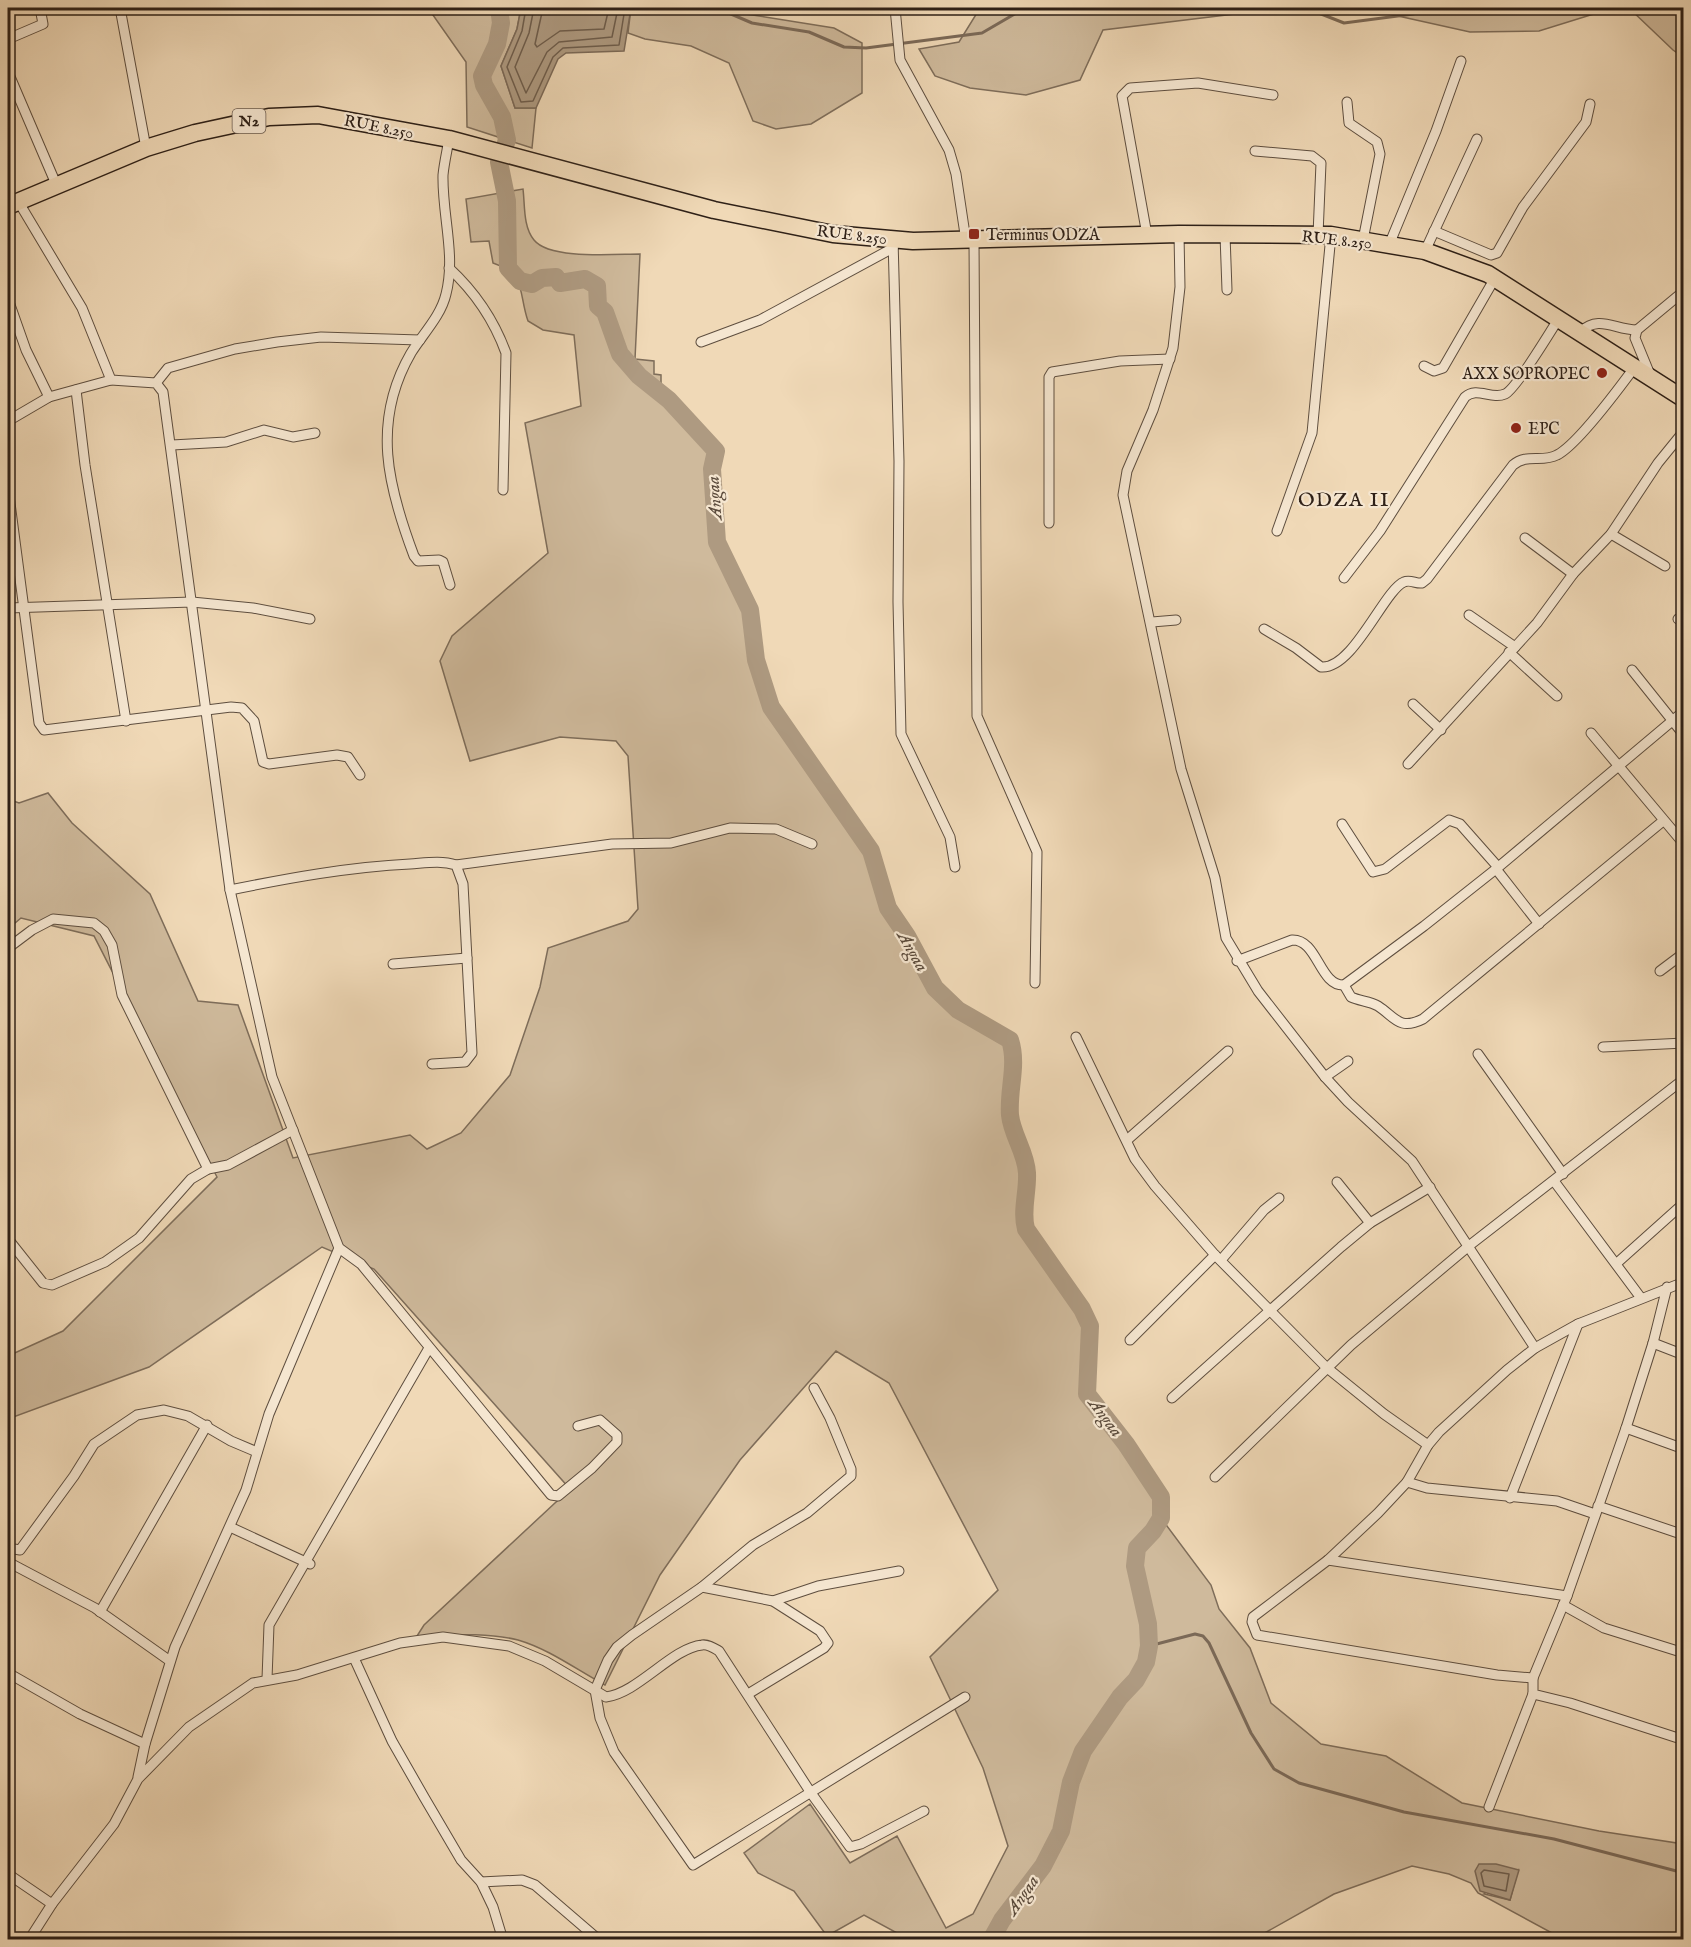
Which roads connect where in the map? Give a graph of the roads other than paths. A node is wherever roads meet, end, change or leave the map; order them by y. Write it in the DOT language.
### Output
graph roads {
  1 [pos="40,8"];
  2 [pos="120,8"];
  3 [pos="895,8"];
  4 [pos="8,39"];
  5 [pos="1461,61"];
  6 [pos="8,72"];
  7 [pos="1273,95"];
  8 [pos="1347,102"];
  9 [pos="1590,105"];
  10 [pos="449,139"];
  11 [pos="1476,140"];
  12 [pos="146,148"];
  13 [pos="1255,151"];
  14 [pos="57,183"];
  15 [pos="13,203"];
  16 [pos="1434,231"];
  17 [pos="1179,234"];
  18 [pos="1147,235"];
  19 [pos="1225,235"];
  20 [pos="1325,235"];
  21 [pos="970,240"];
  22 [pos="1363,240"];
  23 [pos="893,244"];
  24 [pos="1389,245"];
  25 [pos="1425,251"];
  26 [pos="449,268"];
  27 [pos="1495,278"];
  28 [pos="1227,290"];
  29 [pos="1683,291"];
  30 [pos="8,299"];
  31 [pos="1559,318"];
  32 [pos="1637,330"];
  33 [pos="1580,332"];
  34 [pos="420,340"];
  35 [pos="701,342"];
  36 [pos="1170,359"];
  37 [pos="1424,366"];
  38 [pos="1634,368"];
  39 [pos="1651,377"];
  40 [pos="111,380"];
  41 [pos="156,383"];
  42 [pos="76,390"];
  43 [pos="49,397"];
  44 [pos="1683,399"];
  45 [pos="8,422"];
  46 [pos="1683,430"];
  47 [pos="315,433"];
  48 [pos="172,445"];
  49 [pos="8,488"];
  50 [pos="503,490"];
  51 [pos="1049,523"];
  52 [pos="1277,531"];
  53 [pos="1611,534"];
  54 [pos="1526,538"];
  55 [pos="1665,566"];
  56 [pos="1573,574"];
  57 [pos="1344,578"];
  58 [pos="450,585"];
  59 [pos="192,602"];
  60 [pos="107,604"];
  61 [pos="25,606"];
  62 [pos="8,608"];
  63 [pos="1469,615"];
  64 [pos="310,619"];
  65 [pos="1176,620"];
  66 [pos="1152,622"];
  67 [pos="1264,629"];
  68 [pos="1512,650"];
  69 [pos="1632,670"];
  70 [pos="1557,696"];
  71 [pos="1413,704"];
  72 [pos="205,711"];
  73 [pos="1683,711"];
  74 [pos="126,721"];
  75 [pos="1672,721"];
  76 [pos="1441,730"];
  77 [pos="1591,733"];
  78 [pos="1683,735"];
  79 [pos="1408,764"];
  80 [pos="1618,765"];
  81 [pos="360,775"];
  82 [pos="1663,821"];
  83 [pos="1342,824"];
  84 [pos="812,844"];
  85 [pos="1683,844"];
  86 [pos="456,865"];
  87 [pos="956,867"];
  88 [pos="1497,868"];
  89 [pos="230,890"];
  90 [pos="1539,924"];
  91 [pos="8,948"];
  92 [pos="1683,953"];
  93 [pos="467,958"];
  94 [pos="1238,961"];
  95 [pos="393,964"];
  96 [pos="1660,971"];
  97 [pos="1035,983"];
  98 [pos="1344,985"];
  99 [pos="1076,1036"];
  100 [pos="1683,1043"];
  101 [pos="1603,1047"];
  102 [pos="1228,1051"];
  103 [pos="1478,1054"];
  104 [pos="1348,1061"];
  105 [pos="432,1064"];
  106 [pos="1324,1077"];
  107 [pos="1683,1080"];
  108 [pos="293,1130"];
  109 [pos="1127,1140"];
  110 [pos="208,1169"];
  111 [pos="1563,1174"];
  112 [pos="1554,1181"];
  113 [pos="1337,1182"];
  114 [pos="1430,1187"];
  115 [pos="1279,1198"];
  116 [pos="1683,1203"];
  117 [pos="1370,1223"];
  118 [pos="8,1239"];
  119 [pos="1470,1245"];
  120 [pos="339,1248"];
  121 [pos="1218,1257"];
  122 [pos="1617,1263"];
  123 [pos="1683,1282"];
  124 [pos="1667,1287"];
  125 [pos="1641,1298"];
  126 [pos="1271,1310"];
  127 [pos="1578,1324"];
  128 [pos="1130,1340"];
  129 [pos="1653,1343"];
  130 [pos="429,1348"];
  131 [pos="1535,1348"];
  132 [pos="1683,1356"];
  133 [pos="1326,1367"];
  134 [pos="814,1388"];
  135 [pos="1172,1398"];
  136 [pos="207,1425"];
  137 [pos="578,1426"];
  138 [pos="1626,1428"];
  139 [pos="1428,1445"];
  140 [pos="1683,1449"];
  141 [pos="257,1452"];
  142 [pos="1215,1477"];
  143 [pos="1407,1482"];
  144 [pos="1510,1498"];
  145 [pos="1596,1510"];
  146 [pos="230,1527"];
  147 [pos="1683,1535"];
  148 [pos="8,1548"];
  149 [pos="1328,1560"];
  150 [pos="8,1562"];
  151 [pos="309,1563"];
  152 [pos="899,1571"];
  153 [pos="702,1587"];
  154 [pos="773,1600"];
  155 [pos="1565,1601"];
  156 [pos="100,1612"];
  157 [pos="1683,1653"];
  158 [pos="354,1658"];
  159 [pos="170,1662"];
  160 [pos="8,1673"];
  161 [pos="1533,1678"];
  162 [pos="267,1679"];
  163 [pos="595,1690"];
  164 [pos="748,1694"];
  165 [pos="1533,1694"];
  166 [pos="965,1697"];
  167 [pos="1683,1740"];
  168 [pos="145,1744"];
  169 [pos="138,1779"];
  170 [pos="811,1793"];
  171 [pos="1489,1808"];
  172 [pos="924,1811"];
  173 [pos="8,1874"];
  174 [pos="481,1882"];
  175 [pos="52,1904"];
  176 [pos="31,1937"];
  177 [pos="43,1940"];
  178 [pos="503,1940"];
  179 [pos="599,1940"];
  1 -- 4 [label="street"];
  2 -- 12 [label="street"];
  3 -- 21 [label="street"];
  5 -- 24 [label="street"];
  6 -- 14 [label="street"];
  7 -- 18 [label="street"];
  8 -- 22 [label="street"];
  9 -- 16 [label="street"];
  10 -- 12 [label="highway, RUE 8.250 / N2"];
  10 -- 23 [label="highway, RUE 8.250 / N2"];
  10 -- 26 [label="street"];
  11 -- 16 [label="street"];
  12 -- 14 [label="highway, RUE 8.250 / N2"];
  13 -- 20 [label="street"];
  14 -- 15 [label="highway, RUE 8.250 / N2"];
  15 -- 40 [label="street"];
  16 -- 25 [label="street"];
  17 -- 18 [label="highway, RUE 8.250 / N2"];
  17 -- 19 [label="highway, RUE 8.250 / N2"];
  17 -- 36 [label="street"];
  18 -- 21 [label="highway, RUE 8.250 / N2"];
  19 -- 20 [label="highway, RUE 8.250 / N2"];
  19 -- 28 [label="street"];
  20 -- 22 [label="highway, RUE 8.250 / N2"];
  20 -- 52 [label="street"];
  21 -- 23 [label="highway, RUE 8.250 / N2"];
  21 -- 97 [label="street"];
  22 -- 24 [label="highway, RUE 8.250 / N2"];
  23 -- 35 [label="street"];
  23 -- 87 [label="street"];
  24 -- 25 [label="highway, RUE 8.250 / N2"];
  25 -- 27 [label="highway, RUE 8.250 / N2"];
  26 -- 34 [label="street"];
  26 -- 50 [label="street"];
  27 -- 31 [label="highway, RUE 8.250 / N2"];
  27 -- 37 [label="street"];
  29 -- 32 [label="street"];
  30 -- 43 [label="street"];
  31 -- 33 [label="highway, RUE 8.250 / N2"];
  31 -- 57 [label="street"];
  32 -- 33 [label="street"];
  32 -- 39 [label="street"];
  33 -- 38 [label="highway, RUE 8.250 / N2"];
  34 -- 41 [label="street"];
  34 -- 58 [label="street"];
  36 -- 51 [label="street"];
  36 -- 66 [label="street"];
  38 -- 39 [label="highway, RUE 8.250 / N2"];
  38 -- 67 [label="street"];
  39 -- 44 [label="highway, RUE 8.250 / N2"];
  40 -- 41 [label="street"];
  40 -- 42 [label="street"];
  41 -- 48 [label="street"];
  42 -- 43 [label="street"];
  42 -- 60 [label="street"];
  43 -- 45 [label="street"];
  46 -- 53 [label="street"];
  47 -- 48 [label="street"];
  48 -- 59 [label="street"];
  49 -- 61 [label="street"];
  53 -- 55 [label="street"];
  53 -- 56 [label="street"];
  54 -- 56 [label="street"];
  56 -- 68 [label="street"];
  59 -- 60 [label="street"];
  59 -- 64 [label="street"];
  59 -- 72 [label="street"];
  60 -- 61 [label="street"];
  60 -- 74 [label="street"];
  61 -- 62 [label="street"];
  61 -- 74 [label="street"];
  63 -- 68 [label="street"];
  65 -- 66 [label="street"];
  66 -- 94 [label="street"];
  68 -- 70 [label="street"];
  68 -- 76 [label="street"];
  69 -- 75 [label="street"];
  71 -- 76 [label="street"];
  72 -- 74 [label="street"];
  72 -- 81 [label="street"];
  72 -- 89 [label="street"];
  73 -- 75 [label="street"];
  75 -- 78 [label="street"];
  75 -- 80 [label="street"];
  76 -- 79 [label="street"];
  77 -- 80 [label="street"];
  80 -- 82 [label="street"];
  80 -- 88 [label="street"];
  82 -- 85 [label="street"];
  82 -- 90 [label="street"];
  83 -- 88 [label="street"];
  84 -- 86 [label="street"];
  86 -- 89 [label="street"];
  86 -- 93 [label="street"];
  88 -- 90 [label="street"];
  88 -- 98 [label="street"];
  89 -- 108 [label="street"];
  90 -- 98 [label="street"];
  91 -- 110 [label="street"];
  92 -- 96 [label="street"];
  93 -- 95 [label="street"];
  93 -- 105 [label="street"];
  94 -- 98 [label="street"];
  94 -- 106 [label="street"];
  99 -- 109 [label="street"];
  100 -- 101 [label="street"];
  102 -- 109 [label="street"];
  103 -- 111 [label="street"];
  104 -- 106 [label="street"];
  106 -- 114 [label="street"];
  107 -- 111 [label="street"];
  108 -- 110 [label="street"];
  108 -- 120 [label="street"];
  109 -- 121 [label="street"];
  110 -- 118 [label="street"];
  111 -- 112 [label="street"];
  112 -- 119 [label="street"];
  112 -- 122 [label="street"];
  113 -- 117 [label="street"];
  114 -- 117 [label="street"];
  114 -- 119 [label="street"];
  115 -- 121 [label="street"];
  116 -- 122 [label="street"];
  117 -- 126 [label="street"];
  119 -- 131 [label="street"];
  119 -- 133 [label="street"];
  120 -- 130 [label="street"];
  120 -- 141 [label="street"];
  121 -- 126 [label="street"];
  121 -- 128 [label="street"];
  122 -- 125 [label="street"];
  123 -- 124 [label="street"];
  124 -- 125 [label="street"];
  124 -- 129 [label="street"];
  125 -- 127 [label="street"];
  126 -- 133 [label="street"];
  126 -- 135 [label="street"];
  127 -- 131 [label="street"];
  127 -- 144 [label="street"];
  129 -- 132 [label="street"];
  129 -- 138 [label="street"];
  130 -- 137 [label="street"];
  130 -- 151 [label="street"];
  131 -- 139 [label="street"];
  133 -- 139 [label="street"];
  133 -- 142 [label="street"];
  134 -- 153 [label="street"];
  136 -- 141 [label="street"];
  136 -- 148 [label="street"];
  136 -- 156 [label="street"];
  138 -- 140 [label="street"];
  138 -- 145 [label="street"];
  139 -- 143 [label="street"];
  141 -- 146 [label="street"];
  143 -- 144 [label="street"];
  143 -- 149 [label="street"];
  144 -- 145 [label="street"];
  145 -- 147 [label="street"];
  145 -- 155 [label="street"];
  146 -- 151 [label="street"];
  146 -- 159 [label="street"];
  149 -- 155 [label="street"];
  149 -- 161 [label="street"];
  150 -- 156 [label="street"];
  151 -- 162 [label="street"];
  152 -- 154 [label="street"];
  153 -- 154 [label="street"];
  153 -- 163 [label="street"];
  154 -- 164 [label="street"];
  155 -- 157 [label="street"];
  155 -- 161 [label="street"];
  156 -- 159 [label="street"];
  158 -- 162 [label="street"];
  158 -- 163 [label="street"];
  158 -- 174 [label="street"];
  159 -- 168 [label="street"];
  160 -- 168 [label="street"];
  161 -- 165 [label="street"];
  162 -- 169 [label="street"];
  163 -- 164 [label="street"];
  163 -- 170 [label="street"];
  164 -- 170 [label="street"];
  165 -- 167 [label="street"];
  165 -- 171 [label="street"];
  166 -- 170 [label="street"];
  168 -- 169 [label="street"];
  169 -- 175 [label="street"];
  170 -- 172 [label="street"];
  173 -- 175 [label="street"];
  174 -- 178 [label="street"];
  174 -- 179 [label="street"];
  175 -- 176 [label="street"];
  176 -- 177 [label="street"];
}
